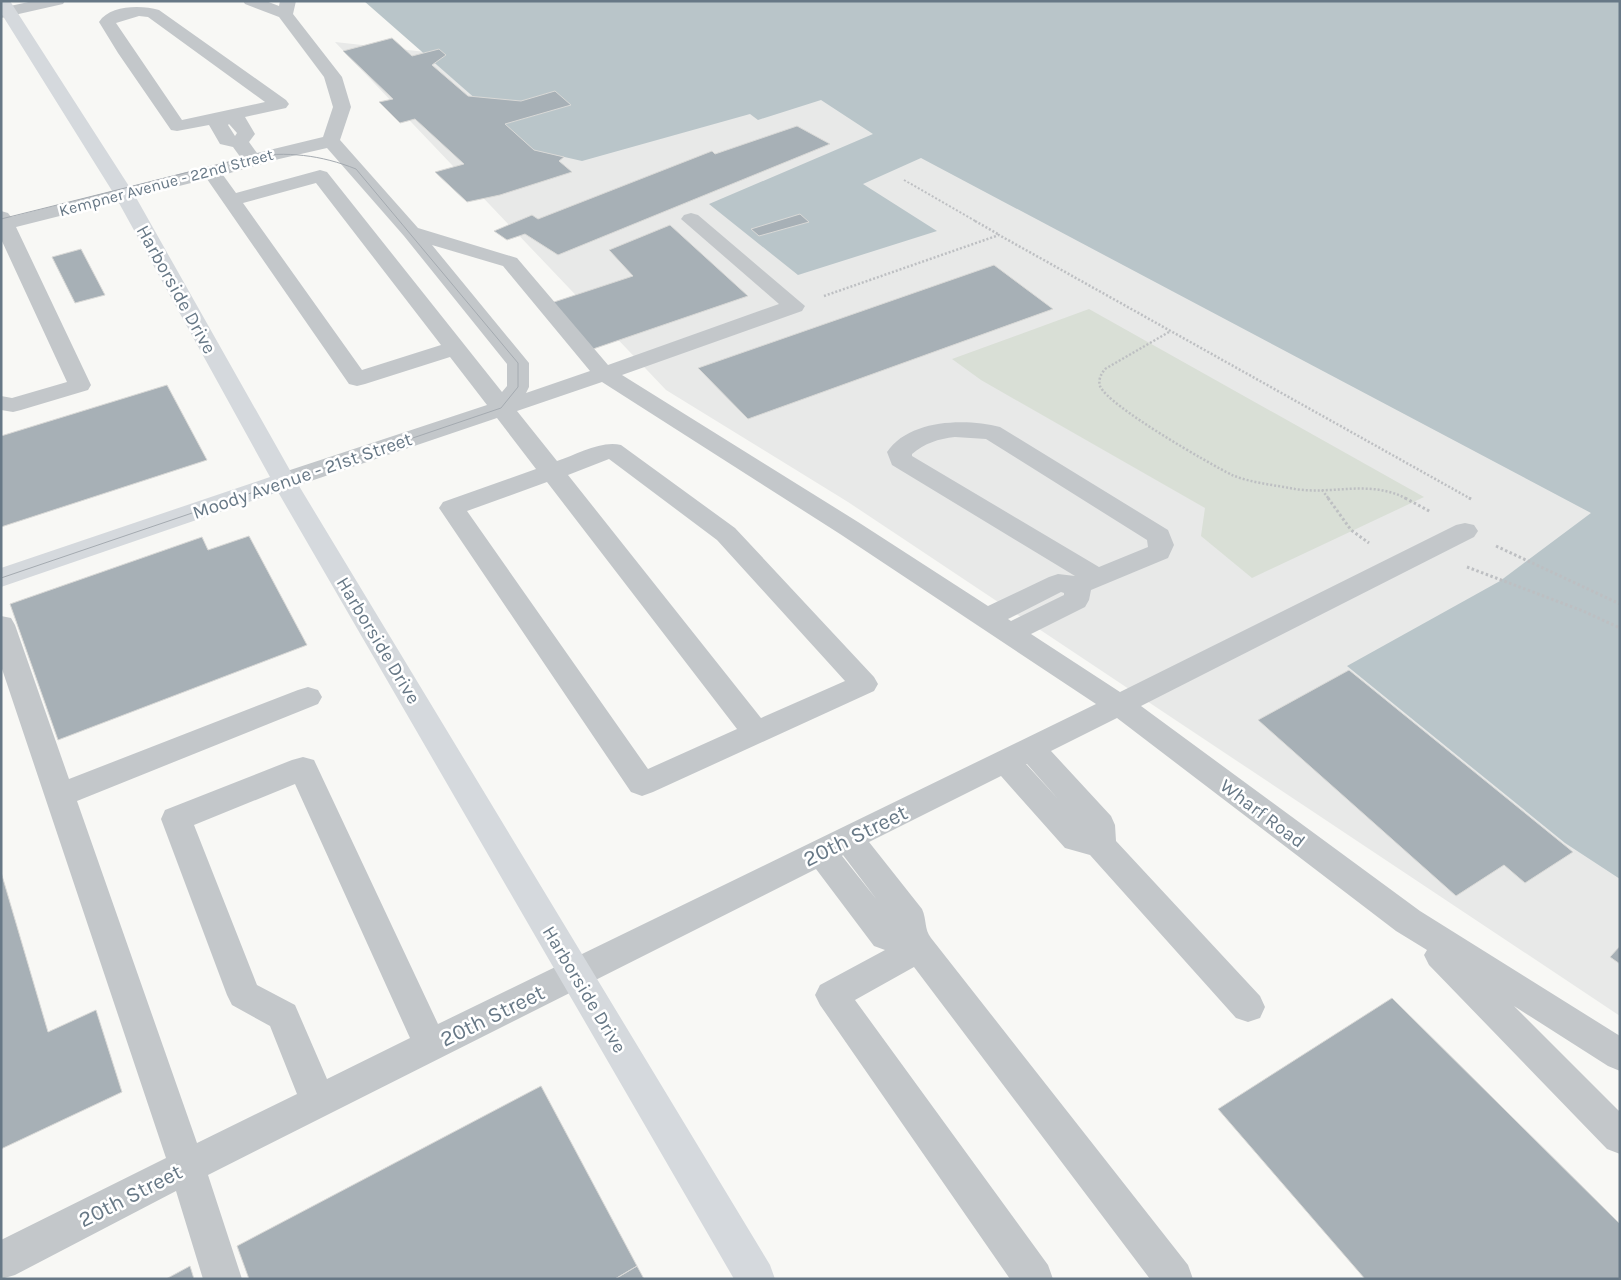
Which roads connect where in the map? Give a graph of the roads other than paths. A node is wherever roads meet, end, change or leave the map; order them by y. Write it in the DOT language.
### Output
graph roads {
  1 [pos="56,1"];
  2 [pos="251,1"];
  3 [pos="286,8"];
  4 [pos="4,9"];
  5 [pos="224,117"];
  6 [pos="331,141"];
  7 [pos="252,160"];
  8 [pos="212,172"];
  9 [pos="124,194"];
  10 [pos="232,200"];
  11 [pos="691,219"];
  12 [pos="2,222"];
  13 [pos="411,232"];
  14 [pos="454,348"];
  15 [pos="604,374"];
  16 [pos="1,403"];
  17 [pos="502,408"];
  18 [pos="551,472"];
  19 [pos="284,481"];
  20 [pos="1465,531"];
  21 [pos="1,578"];
  22 [pos="1088,581"];
  23 [pos="988,618"];
  24 [pos="1,625"];
  25 [pos="1011,633"];
  26 [pos="308,697"];
  27 [pos="1119,704"];
  28 [pos="757,733"];
  29 [pos="1018,755"];
  30 [pos="60,795"];
  31 [pos="835,845"];
  32 [pos="1408,921"];
  33 [pos="914,941"];
  34 [pos="576,974"];
  35 [pos="1248,1007"];
  36 [pos="431,1046"];
  37 [pos="1620,1055"];
  38 [pos="318,1102"];
  39 [pos="1620,1137"];
  40 [pos="187,1166"];
  41 [pos="1,1261"];
  42 [pos="222,1279"];
  43 [pos="756,1279"];
  44 [pos="1034,1279"];
  45 [pos="1174,1279"];
  1 -- 4 [label="street"];
  2 -- 3 [label="street"];
  3 -- 6 [label="street"];
  4 -- 9 [label="main road, Harborside Drive"];
  5 -- 5 [label="street"];
  5 -- 7 [label="street"];
  6 -- 7 [label="street, Kempner Avenue - 22nd Street"];
  6 -- 13 [label="street"];
  7 -- 8 [label="street, Kempner Avenue - 22nd Street"];
  8 -- 9 [label="street, Kempner Avenue - 22nd Street"];
  8 -- 10 [label="street"];
  9 -- 12 [label="street, Kempner Avenue - 22nd Street"];
  9 -- 19 [label="main road, Harborside Drive"];
  10 -- 14 [label="street"];
  10 -- 14 [label="street"];
  11 -- 15 [label="street, Moody Avenue - 21st Street"];
  12 -- 16 [label="street"];
  13 -- 15 [label="street, Wharf Road"];
  13 -- 17 [label="street"];
  14 -- 17 [label="street"];
  15 -- 17 [label="street, Moody Avenue - 21st Street"];
  15 -- 23 [label="street, Wharf Road"];
  17 -- 18 [label="street"];
  17 -- 19 [label="street, Moody Avenue - 21st Street"];
  18 -- 28 [label="street"];
  18 -- 28 [label="street"];
  18 -- 28 [label="street"];
  19 -- 21 [label="main road, Moody Avenue - 21st Street"];
  19 -- 34 [label="main road, Harborside Drive"];
  20 -- 27 [label="street, 20th Street"];
  22 -- 22 [label="street"];
  22 -- 23 [label="street"];
  22 -- 25 [label="street"];
  23 -- 25 [label="street, Wharf Road"];
  24 -- 30 [label="street"];
  25 -- 27 [label="street, Wharf Road"];
  26 -- 30 [label="street"];
  27 -- 29 [label="street, 20th Street"];
  27 -- 32 [label="street, Wharf Road"];
  29 -- 31 [label="street, 20th Street"];
  29 -- 35 [label="street"];
  30 -- 40 [label="street"];
  31 -- 33 [label="street"];
  31 -- 34 [label="street, 20th Street"];
  32 -- 37 [label="street, Wharf Road"];
  32 -- 39 [label="street, Wharf Road"];
  33 -- 44 [label="street"];
  33 -- 45 [label="street"];
  34 -- 36 [label="street, 20th Street"];
  34 -- 43 [label="main road, Harborside Drive"];
  36 -- 38 [label="street, 20th Street"];
  36 -- 38 [label="street"];
  38 -- 40 [label="street, 20th Street"];
  40 -- 41 [label="street, 20th Street"];
  40 -- 42 [label="street"];
}
